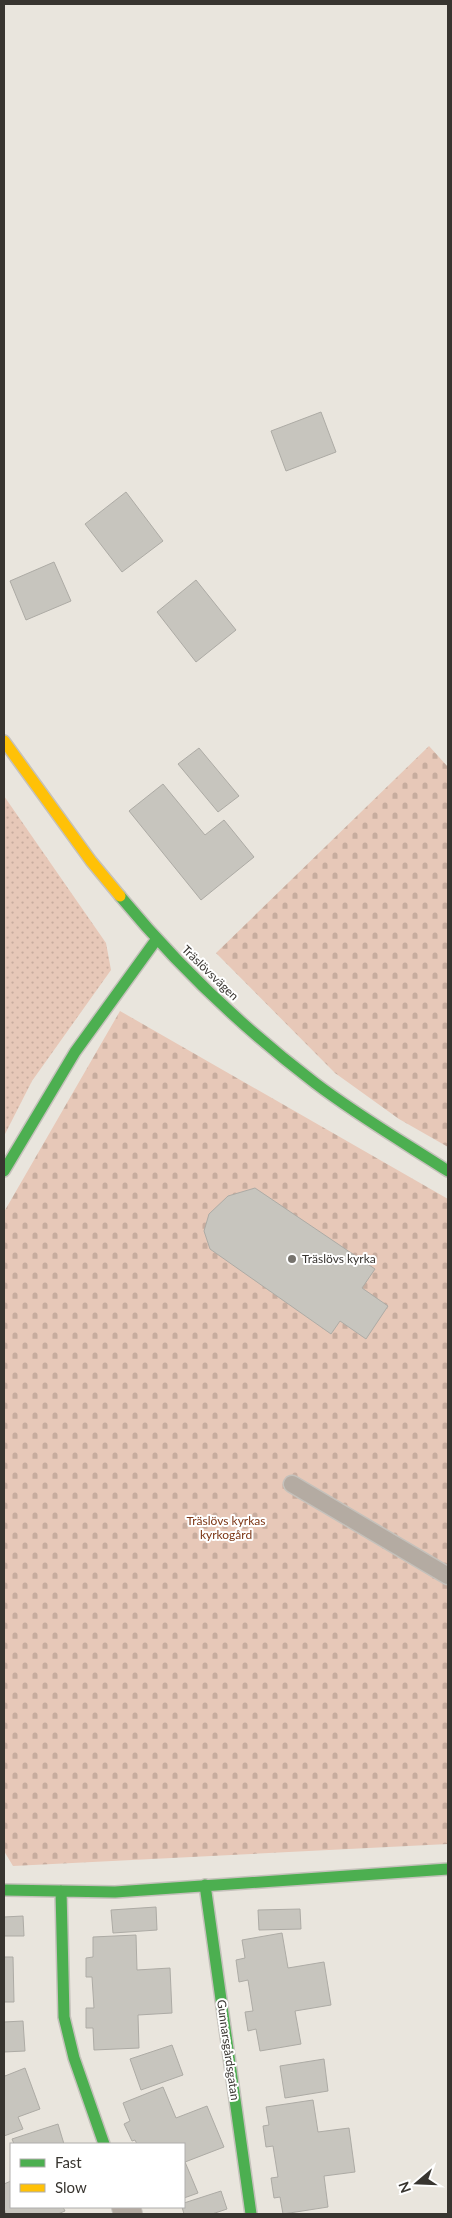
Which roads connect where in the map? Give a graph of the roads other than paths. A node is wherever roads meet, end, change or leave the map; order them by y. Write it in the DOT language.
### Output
graph roads {
  1 [pos="4,741"];
  2 [pos="156,940"];
  3 [pos="4,1171"];
  4 [pos="448,1171"];
  5 [pos="292,1484"];
  6 [pos="448,1576"];
  7 [pos="448,1869"];
  8 [pos="205,1885"];
  9 [pos="4,1890"];
  10 [pos="61,1891"];
  11 [pos="104,2143"];
  12 [pos="251,2214"];
  1 -- 2 [label="street, Träslövsvägen"];
  2 -- 3 [label="street"];
  2 -- 4 [label="street, Träslövsvägen"];
  5 -- 6 [label="lane"];
  7 -- 8 [label="street"];
  8 -- 10 [label="street"];
  8 -- 12 [label="street, Gunnarsgårdsgatan"];
  9 -- 10 [label="street"];
  10 -- 11 [label="street"];
}
